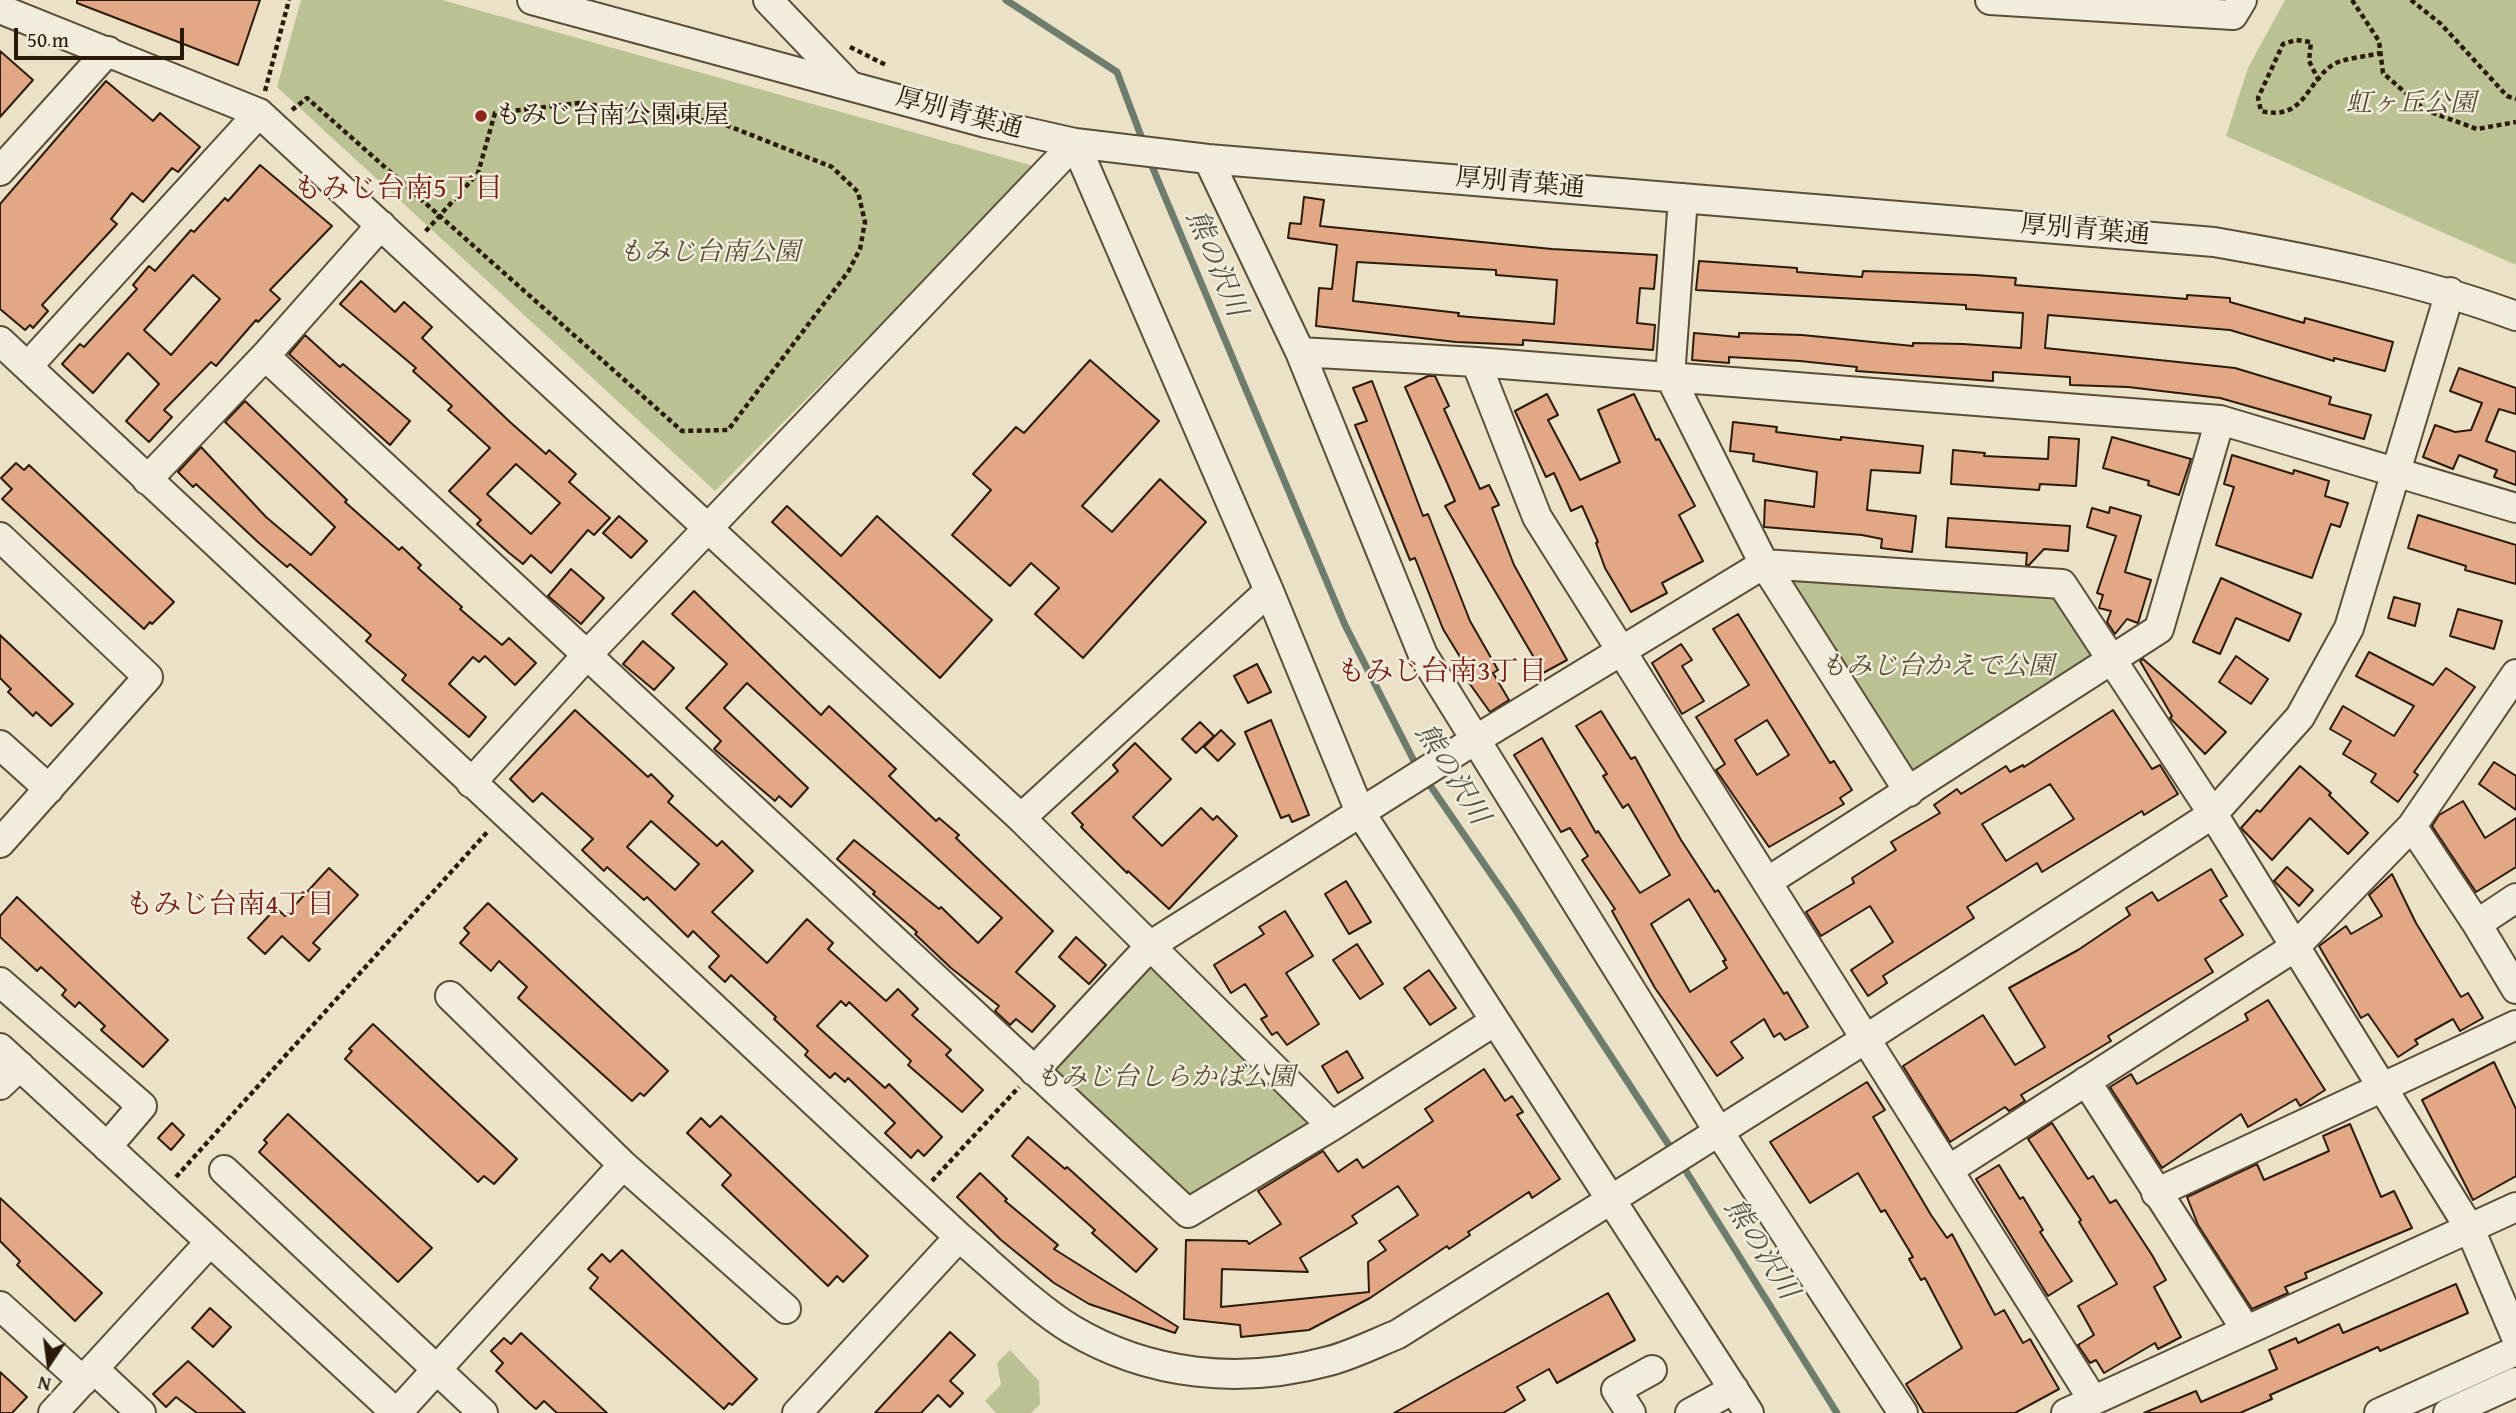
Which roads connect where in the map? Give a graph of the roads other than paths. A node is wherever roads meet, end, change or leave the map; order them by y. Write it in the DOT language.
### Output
graph roads {
  1 [pos="532,0"];
  2 [pos="768,0"];
  3 [pos="1996,0"];
  4 [pos="2242,0"];
  5 [pos="0,9"];
  6 [pos="108,51"];
  7 [pos="849,85"];
  8 [pos="271,106"];
  9 [pos="1075,143"];
  10 [pos="1208,159"];
  11 [pos="0,172"];
  12 [pos="1683,198"];
  13 [pos="381,225"];
  14 [pos="2450,292"];
  15 [pos="2516,316"];
  16 [pos="0,341"];
  17 [pos="1300,352"];
  18 [pos="264,356"];
  19 [pos="1476,362"];
  20 [pos="28,366"];
  21 [pos="1670,377"];
  22 [pos="2220,420"];
  23 [pos="2396,472"];
  24 [pos="147,480"];
  25 [pos="2516,508"];
  26 [pos="707,530"];
  27 [pos="0,537"];
  28 [pos="1764,564"];
  29 [pos="1269,591"];
  30 [pos="1619,651"];
  31 [pos="586,656"];
  32 [pos="2111,662"];
  33 [pos="2516,674"];
  34 [pos="1475,740"];
  35 [pos="0,745"];
  36 [pos="471,783"];
  37 [pos="48,789"];
  38 [pos="1909,792"];
  39 [pos="1372,805"];
  40 [pos="2213,814"];
  41 [pos="1021,818"];
  42 [pos="2412,827"];
  43 [pos="0,843"];
  44 [pos="1767,882"];
  45 [pos="2516,898"];
  46 [pos="2477,924"];
  47 [pos="1151,946"];
  48 [pos="2295,947"];
  49 [pos="0,982"];
  50 [pos="2516,989"];
  51 [pos="450,996"];
  52 [pos="1494,1021"];
  53 [pos="2516,1025"];
  54 [pos="1864,1040"];
  55 [pos="7,1067"];
  56 [pos="1034,1071"];
  57 [pos="2087,1081"];
  58 [pos="2380,1086"];
  59 [pos="1332,1126"];
  60 [pos="1718,1132"];
  61 [pos="107,1147"];
  62 [pos="623,1164"];
  63 [pos="1950,1169"];
  64 [pos="225,1170"];
  65 [pos="2156,1193"];
  66 [pos="1608,1198"];
  67 [pos="2516,1207"];
  68 [pos="2470,1228"];
  69 [pos="959,1237"];
  70 [pos="209,1244"];
  71 [pos="0,1306"];
  72 [pos="786,1309"];
  73 [pos="2246,1331"];
  74 [pos="2516,1336"];
  75 [pos="2516,1351"];
  76 [pos="436,1369"];
  77 [pos="1652,1370"];
  78 [pos="89,1375"];
  79 [pos="2516,1382"];
  80 [pos="1734,1388"];
  81 [pos="2093,1400"];
  82 [pos="53,1413"];
  83 [pos="141,1413"];
  84 [pos="396,1413"];
  85 [pos="483,1413"];
  86 [pos="797,1413"];
  87 [pos="1631,1413"];
  88 [pos="1690,1413"];
  89 [pos="1749,1413"];
  90 [pos="1903,1413"];
  91 [pos="2066,1413"];
  92 [pos="2379,1413"];
  93 [pos="2448,1413"];
  1 -- 7 [label="street, 厚別青葉通"];
  2 -- 7 [label="street"];
  3 -- 4 [label="street"];
  5 -- 6 [label="street"];
  6 -- 8 [label="street"];
  6 -- 11 [label="street"];
  7 -- 9 [label="street, 厚別青葉通"];
  8 -- 13 [label="street"];
  8 -- 20 [label="street"];
  9 -- 10 [label="street, 厚別青葉通"];
  9 -- 26 [label="street"];
  9 -- 29 [label="street"];
  10 -- 12 [label="street, 厚別青葉通"];
  10 -- 17 [label="street"];
  12 -- 14 [label="street, 厚別青葉通"];
  12 -- 21 [label="street"];
  13 -- 18 [label="street"];
  13 -- 26 [label="street"];
  14 -- 15 [label="street, 厚別青葉通"];
  14 -- 23 [label="street"];
  16 -- 20 [label="street"];
  17 -- 19 [label="street"];
  17 -- 34 [label="street"];
  18 -- 24 [label="street"];
  18 -- 31 [label="street"];
  19 -- 21 [label="street"];
  19 -- 30 [label="street"];
  20 -- 24 [label="street"];
  21 -- 22 [label="street"];
  21 -- 28 [label="street"];
  22 -- 23 [label="street"];
  22 -- 32 [label="street"];
  23 -- 25 [label="street"];
  23 -- 40 [label="street"];
  24 -- 36 [label="street"];
  26 -- 31 [label="street"];
  26 -- 41 [label="street"];
  27 -- 37 [label="street"];
  28 -- 30 [label="street"];
  28 -- 32 [label="street"];
  28 -- 38 [label="street"];
  29 -- 39 [label="street"];
  29 -- 41 [label="street"];
  30 -- 34 [label="street"];
  30 -- 44 [label="street"];
  31 -- 36 [label="street"];
  31 -- 56 [label="street"];
  32 -- 38 [label="street"];
  32 -- 40 [label="street"];
  33 -- 42 [label="street"];
  34 -- 39 [label="street"];
  34 -- 60 [label="street"];
  35 -- 37 [label="street"];
  36 -- 69 [label="street"];
  37 -- 43 [label="street"];
  38 -- 44 [label="street"];
  39 -- 47 [label="street"];
  39 -- 52 [label="street"];
  40 -- 48 [label="street"];
  40 -- 54 [label="street"];
  41 -- 47 [label="street"];
  42 -- 46 [label="street"];
  42 -- 48 [label="street"];
  44 -- 54 [label="street"];
  45 -- 46 [label="street"];
  46 -- 50 [label="street"];
  47 -- 56 [label="street"];
  47 -- 59 [label="street"];
  48 -- 57 [label="street"];
  48 -- 58 [label="street"];
  49 -- 61 [label="street"];
  51 -- 62 [label="street"];
  52 -- 59 [label="street"];
  52 -- 66 [label="street"];
  53 -- 58 [label="street"];
  54 -- 60 [label="street"];
  54 -- 63 [label="street"];
  55 -- 61 [label="street"];
  56 -- 59 [label="street"];
  57 -- 63 [label="street"];
  57 -- 65 [label="street"];
  58 -- 65 [label="street"];
  58 -- 68 [label="street"];
  60 -- 66 [label="street"];
  60 -- 90 [label="street"];
  61 -- 70 [label="street"];
  62 -- 72 [label="street"];
  62 -- 76 [label="street"];
  63 -- 81 [label="street"];
  64 -- 76 [label="street"];
  65 -- 73 [label="street"];
  66 -- 69 [label="street"];
  66 -- 80 [label="street"];
  67 -- 68 [label="street"];
  68 -- 73 [label="street"];
  68 -- 74 [label="street"];
  69 -- 86 [label="street"];
  70 -- 78 [label="street"];
  70 -- 84 [label="street"];
  71 -- 78 [label="street"];
  73 -- 81 [label="street"];
  75 -- 92 [label="street"];
  76 -- 84 [label="street"];
  76 -- 85 [label="street"];
  77 -- 87 [label="street"];
  78 -- 82 [label="street"];
  78 -- 83 [label="street"];
  79 -- 93 [label="street"];
  80 -- 88 [label="street"];
  80 -- 89 [label="street"];
  81 -- 91 [label="street"];
}
